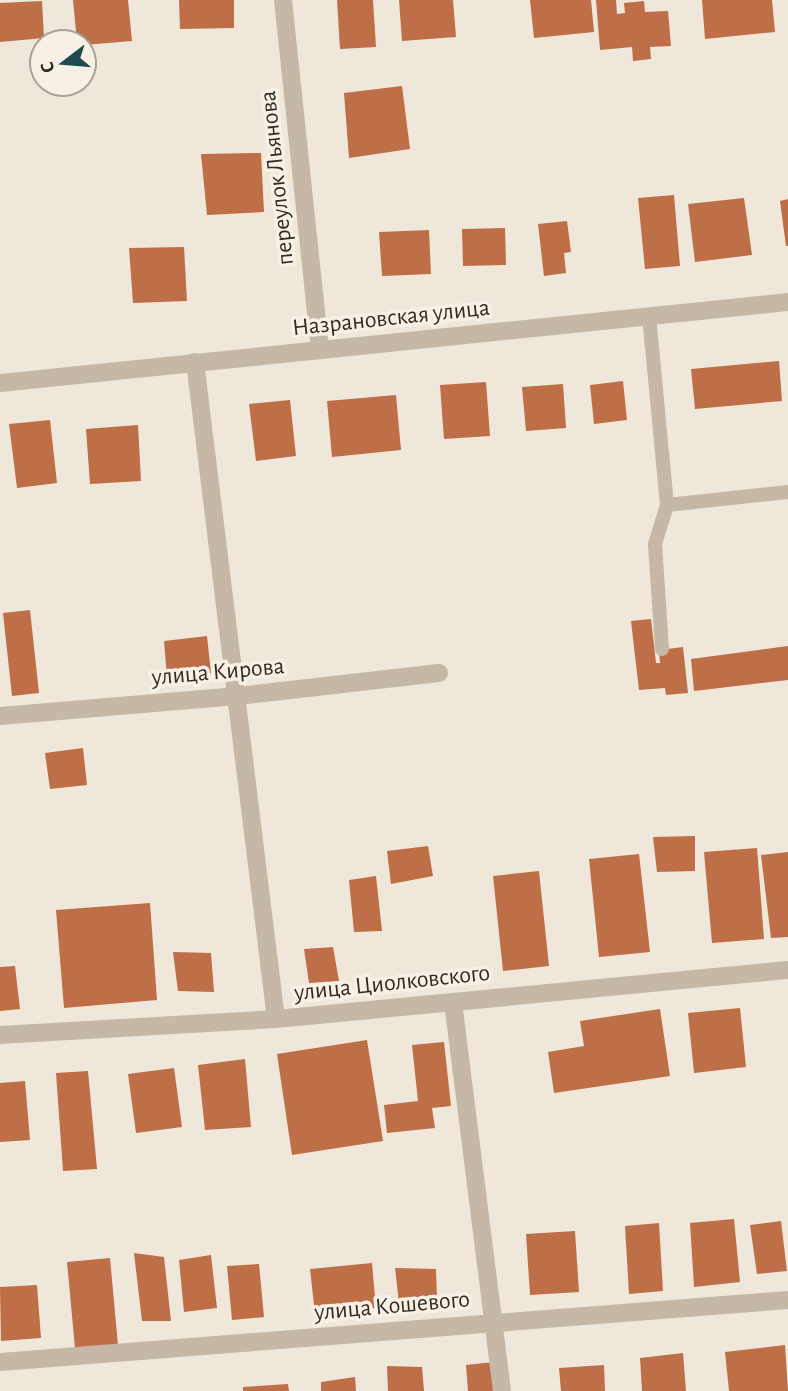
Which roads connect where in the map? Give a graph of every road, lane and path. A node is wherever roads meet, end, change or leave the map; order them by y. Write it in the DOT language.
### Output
graph roads {
  1 [pos="283,0"];
  2 [pos="788,302"];
  3 [pos="649,316"];
  4 [pos="320,350"];
  5 [pos="195,362"];
  6 [pos="0,383"];
  7 [pos="788,492"];
  8 [pos="667,505"];
  9 [pos="662,649"];
  10 [pos="439,673"];
  11 [pos="239,696"];
  12 [pos="0,716"];
  13 [pos="788,970"];
  14 [pos="453,1002"];
  15 [pos="276,1019"];
  16 [pos="0,1035"];
  17 [pos="788,1300"];
  18 [pos="496,1322"];
  19 [pos="0,1362"];
  20 [pos="502,1391"];
  1 -- 4 [label="street, переулок Льянова"];
  2 -- 3 [label="street, Назрановская улица"];
  3 -- 4 [label="street, Назрановская улица"];
  3 -- 8 [label="lane"];
  4 -- 5 [label="street, Назрановская улица"];
  5 -- 6 [label="street, Назрановская улица"];
  5 -- 11 [label="street"];
  7 -- 8 [label="lane"];
  8 -- 9 [label="lane"];
  10 -- 11 [label="street, улица Кирова"];
  11 -- 12 [label="street, улица Кирова"];
  11 -- 15 [label="street"];
  13 -- 14 [label="street, улица Циолковского"];
  14 -- 15 [label="street, улица Циолковского"];
  14 -- 18 [label="street"];
  15 -- 16 [label="street, улица Циолковского"];
  17 -- 18 [label="street, улица Кошевого"];
  18 -- 19 [label="street, улица Кошевого"];
  18 -- 20 [label="street"];
}
